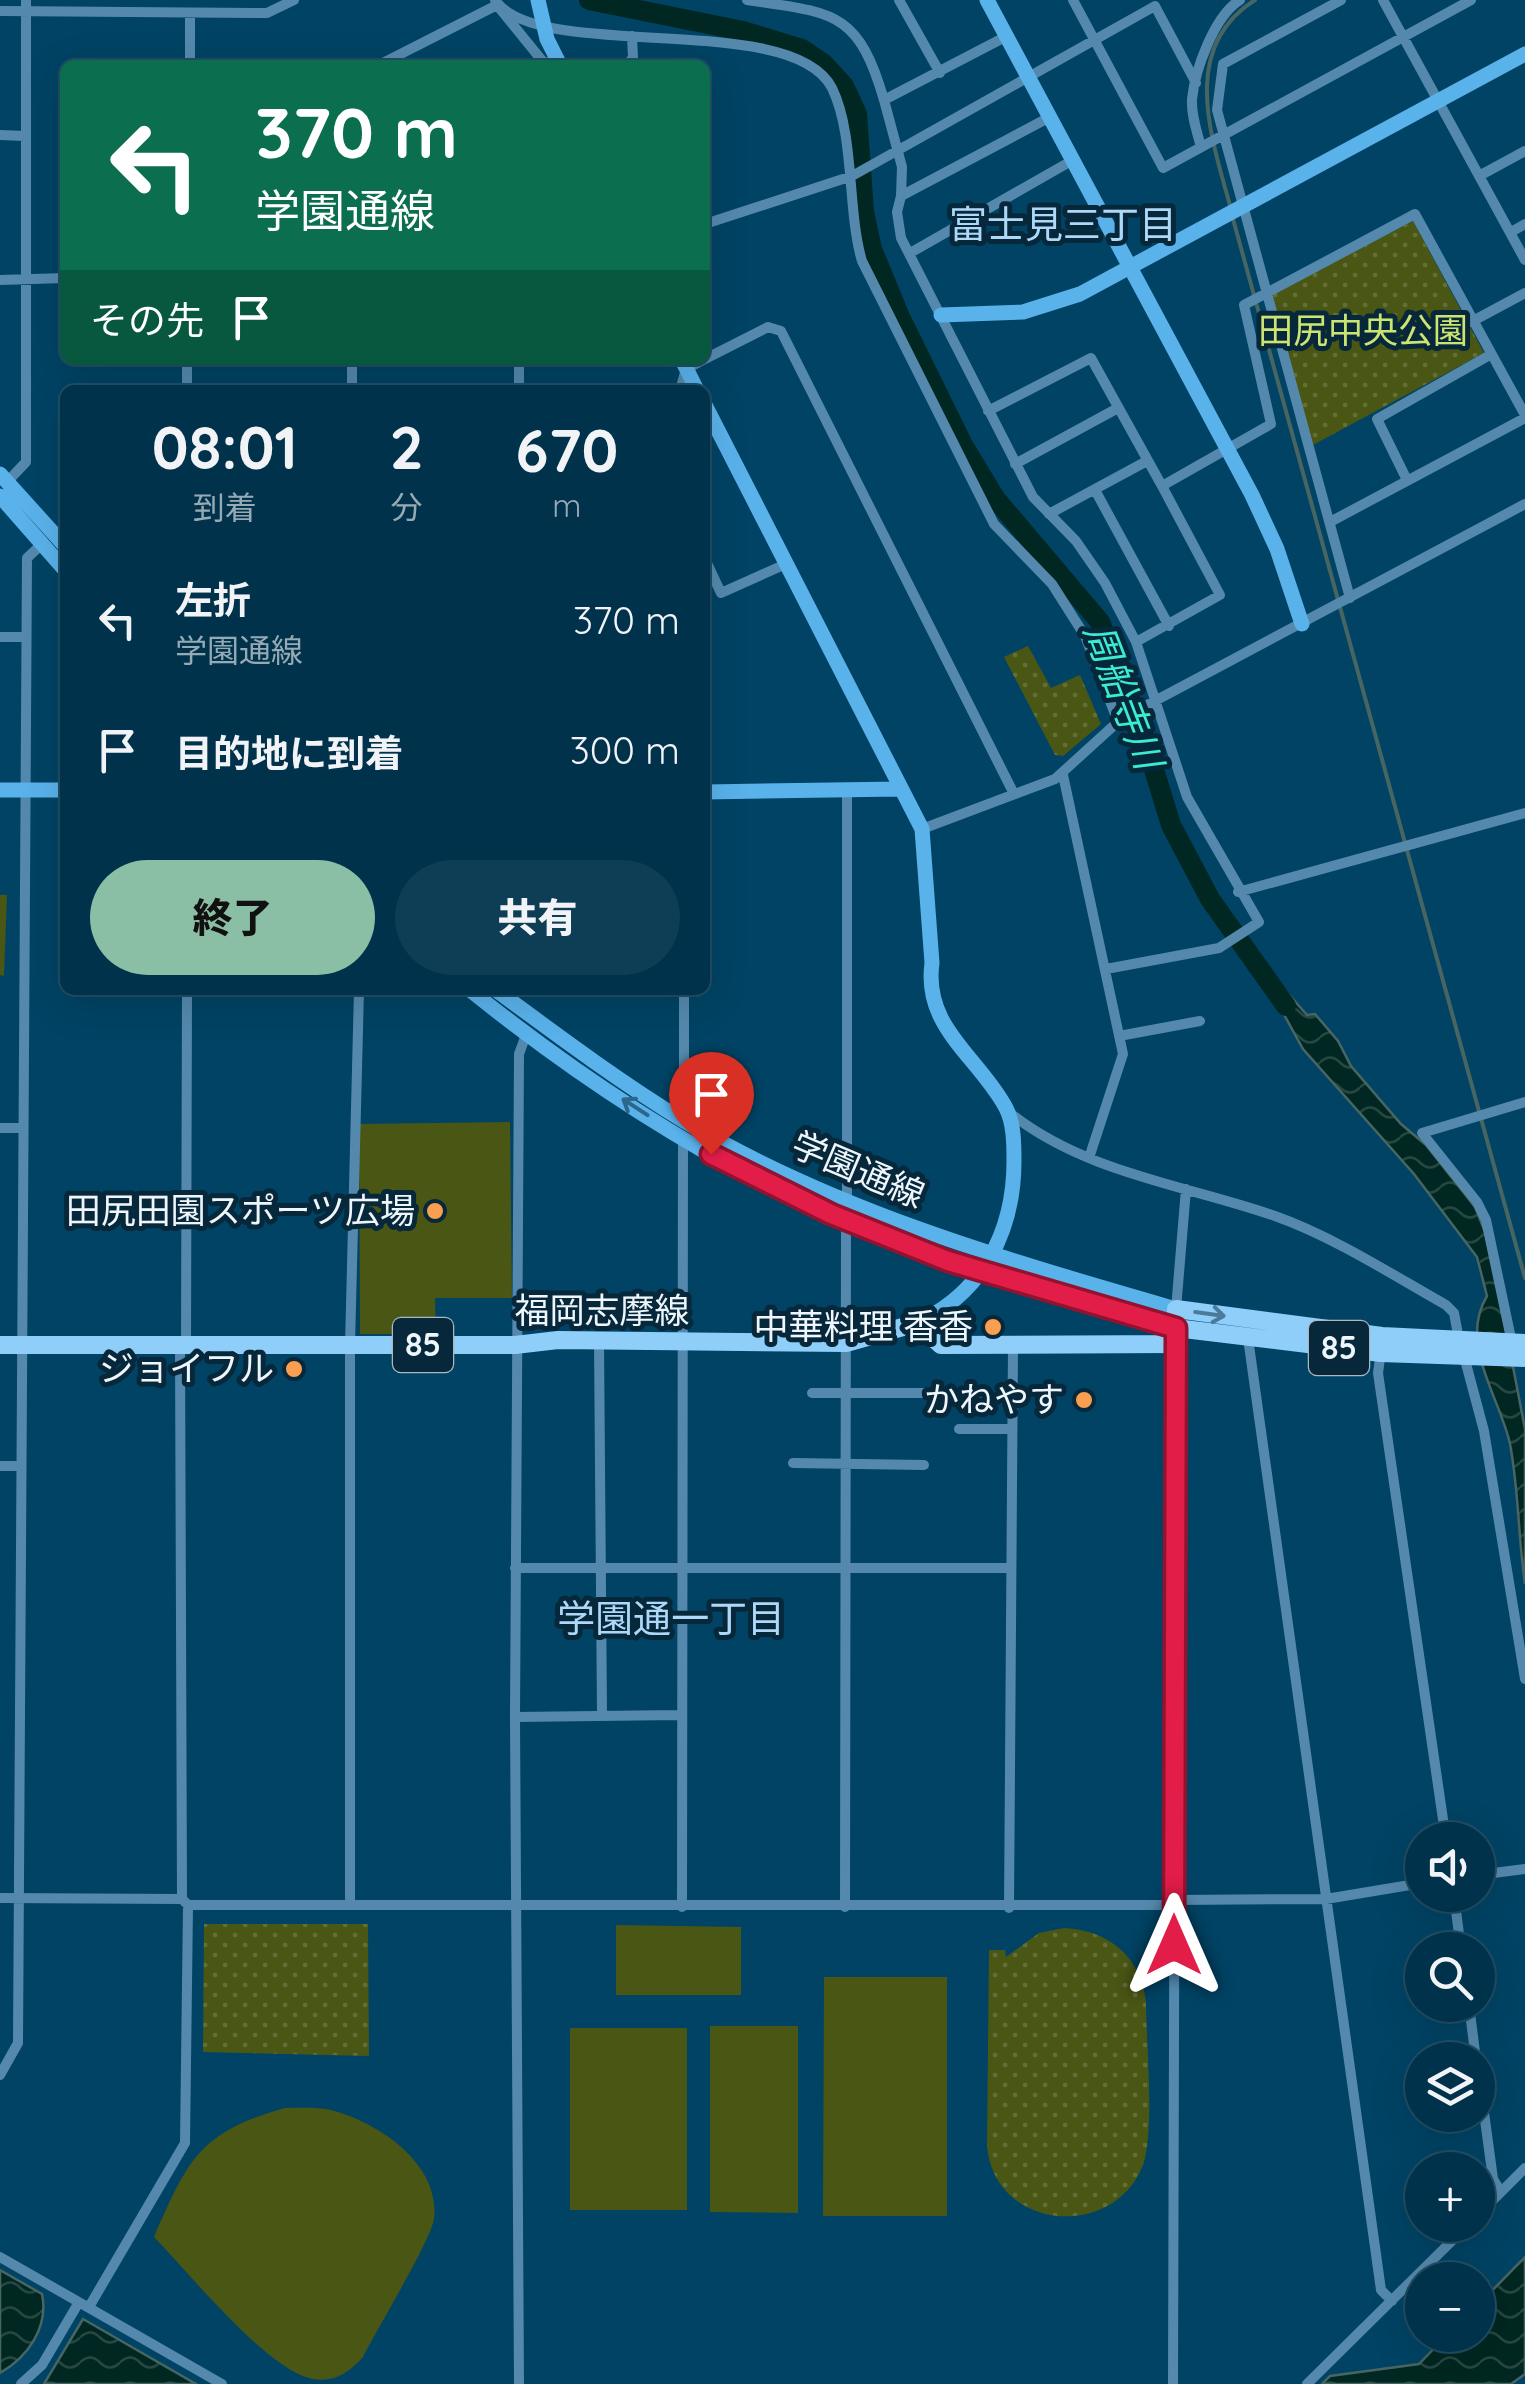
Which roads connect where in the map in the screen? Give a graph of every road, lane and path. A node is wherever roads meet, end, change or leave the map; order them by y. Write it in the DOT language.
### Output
graph roads {
  1 [pos="294,0"];
  2 [pos="538,0"];
  3 [pos="748,0"];
  4 [pos="899,0"];
  5 [pos="987,0"];
  6 [pos="1074,0"];
  7 [pos="1166,0"];
  8 [pos="1240,0"];
  9 [pos="1341,0"];
  10 [pos="1384,0"];
  11 [pos="1472,0"];
  12 [pos="496,3"];
  13 [pos="795,4"];
  14 [pos="26,6"];
  15 [pos="1154,6"];
  16 [pos="0,12"];
  17 [pos="190,13"];
  18 [pos="542,24"];
  19 [pos="632,36"];
  20 [pos="1007,36"];
  21 [pos="1094,38"];
  22 [pos="1402,38"];
  23 [pos="1525,54"];
  24 [pos="190,60"];
  25 [pos="388,60"];
  26 [pos="542,60"];
  27 [pos="558,60"];
  28 [pos="631,60"];
  29 [pos="940,73"];
  30 [pos="1028,76"];
  31 [pos="1196,82"];
  32 [pos="884,100"];
  33 [pos="1437,101"];
  34 [pos="1050,116"];
  35 [pos="0,135"];
  36 [pos="1223,135"];
  37 [pos="25,136"];
  38 [pos="1201,146"];
  39 [pos="898,150"];
  40 [pos="1525,151"];
  41 [pos="1074,160"];
  42 [pos="852,176"];
  43 [pos="1480,176"];
  44 [pos="901,196"];
  45 [pos="1242,207"];
  46 [pos="710,222"];
  47 [pos="1525,224"];
  48 [pos="1510,232"];
  49 [pos="910,253"];
  50 [pos="1525,260"];
  51 [pos="1130,268"];
  52 [pos="60,278"];
  53 [pos="0,280"];
  54 [pos="25,280"];
  55 [pos="1266,292"];
  56 [pos="1525,293"];
  57 [pos="941,315"];
  58 [pos="1471,322"];
  59 [pos="1490,355"];
  60 [pos="710,357"];
  61 [pos="1118,408"];
  62 [pos="988,412"];
  63 [pos="710,414"];
  64 [pos="1525,416"];
  65 [pos="1227,449"];
  66 [pos="1146,460"];
  67 [pos="1016,464"];
  68 [pos="1406,480"];
  69 [pos="2,484"];
  70 [pos="1162,486"];
  71 [pos="1094,490"];
  72 [pos="1525,504"];
  73 [pos="1049,514"];
  74 [pos="1330,522"];
  75 [pos="60,541"];
  76 [pos="42,544"];
  77 [pos="789,562"];
  78 [pos="60,564"];
  79 [pos="710,570"];
  80 [pos="1350,598"];
  81 [pos="1302,624"];
  82 [pos="1169,626"];
  83 [pos="0,637"];
  84 [pos="26,637"];
  85 [pos="1136,642"];
  86 [pos="1155,703"];
  87 [pos="1120,721"];
  88 [pos="1063,775"];
  89 [pos="846,789"];
  90 [pos="900,789"];
  91 [pos="0,790"];
  92 [pos="22,790"];
  93 [pos="60,790"];
  94 [pos="710,792"];
  95 [pos="1013,792"];
  96 [pos="1525,813"];
  97 [pos="922,829"];
  98 [pos="1238,892"];
  99 [pos="1106,969"];
  100 [pos="187,995"];
  101 [pos="358,995"];
  102 [pos="476,995"];
  103 [pos="684,995"];
  104 [pos="514,996"];
  105 [pos="1200,1021"];
  106 [pos="526,1034"];
  107 [pos="1119,1036"];
  108 [pos="1525,1102"];
  109 [pos="1009,1112"];
  110 [pos="684,1121"];
  111 [pos="0,1128"];
  112 [pos="23,1128"];
  113 [pos="683,1138"];
  114 [pos="1089,1158"];
  115 [pos="1186,1189"];
  116 [pos="847,1201"];
  117 [pos="846,1220"];
  118 [pos="994,1257"];
  119 [pos="983,1271"];
  120 [pos="917,1323"];
  121 [pos="1176,1327"];
  122 [pos="1248,1338"];
  123 [pos="599,1342"];
  124 [pos="681,1343"];
  125 [pos="846,1343"];
  126 [pos="1519,1343"];
  127 [pos="0,1345"];
  128 [pos="22,1345"];
  129 [pos="182,1345"];
  130 [pos="350,1345"];
  131 [pos="516,1345"];
  132 [pos="1013,1345"];
  133 [pos="1381,1345"];
  134 [pos="1464,1350"];
  135 [pos="1525,1358"];
  136 [pos="848,1392"];
  137 [pos="812,1393"];
  138 [pos="925,1393"];
  139 [pos="973,1399"];
  140 [pos="1012,1399"];
  141 [pos="959,1429"];
  142 [pos="1012,1429"];
  143 [pos="793,1464"];
  144 [pos="924,1465"];
  145 [pos="0,1466"];
  146 [pos="22,1466"];
  147 [pos="848,1466"];
  148 [pos="516,1568"];
  149 [pos="1010,1568"];
  150 [pos="598,1569"];
  151 [pos="682,1570"];
  152 [pos="846,1570"];
  153 [pos="1525,1679"];
  154 [pos="602,1715"];
  155 [pos="679,1715"];
  156 [pos="515,1717"];
  157 [pos="1443,1822"];
  158 [pos="1525,1869"];
  159 [pos="1495,1873"];
  160 [pos="1405,1886"];
  161 [pos="0,1898"];
  162 [pos="20,1898"];
  163 [pos="1326,1899"];
  164 [pos="185,1902"];
  165 [pos="1174,1903"];
  166 [pos="350,1905"];
  167 [pos="517,1906"];
  168 [pos="682,1907"];
  169 [pos="845,1907"];
  170 [pos="1009,1908"];
  171 [pos="0,2075"];
  172 [pos="1487,2132"];
  173 [pos="1525,2168"];
  174 [pos="1501,2192"];
  175 [pos="1495,2198"];
  176 [pos="1451,2242"];
  177 [pos="0,2257"];
  178 [pos="1392,2302"];
  179 [pos="84,2304"];
  180 [pos="21,2384"];
  181 [pos="222,2384"];
  182 [pos="519,2384"];
  183 [pos="1173,2384"];
  184 [pos="1308,2384"];
  1 -- 17 [label="street"];
  2 -- 18 [label="street"];
  3 -- 13 [label="street"];
  4 -- 29 [label="street"];
  5 -- 20 [label="street"];
  6 -- 21 [label="street"];
  7 -- 15 [label="street"];
  8 -- 31 [label="street"];
  9 -- 36 [label="street"];
  10 -- 22 [label="street"];
  11 -- 22 [label="street"];
  12 -- 18 [label="street"];
  12 -- 25 [label="street"];
  12 -- 26 [label="street"];
  13 -- 32 [label="street"];
  14 -- 16 [label="street"];
  14 -- 17 [label="street"];
  14 -- 37 [label="street"];
  15 -- 21 [label="street"];
  15 -- 31 [label="street"];
  17 -- 24 [label="street"];
  18 -- 19 [label="street"];
  18 -- 27 [label="street"];
  19 -- 28 [label="street"];
  19 -- 42 [label="street"];
  20 -- 29 [label="street"];
  20 -- 30 [label="street"];
  21 -- 30 [label="street"];
  21 -- 38 [label="street"];
  22 -- 33 [label="street"];
  22 -- 36 [label="street"];
  23 -- 33 [label="street"];
  29 -- 32 [label="street"];
  30 -- 34 [label="street"];
  30 -- 39 [label="street"];
  31 -- 38 [label="street"];
  32 -- 39 [label="street"];
  33 -- 43 [label="street"];
  33 -- 45 [label="street"];
  34 -- 41 [label="street"];
  34 -- 44 [label="street"];
  35 -- 37 [label="street"];
  36 -- 38 [label="street"];
  36 -- 45 [label="street"];
  37 -- 54 [label="street"];
  39 -- 42 [label="street"];
  39 -- 44 [label="street"];
  40 -- 43 [label="street"];
  41 -- 49 [label="street"];
  41 -- 51 [label="street"];
  42 -- 46 [label="street"];
  42 -- 87 [label="street"];
  43 -- 48 [label="street"];
  44 -- 49 [label="street"];
  45 -- 51 [label="street"];
  45 -- 55 [label="street"];
  47 -- 48 [label="street"];
  48 -- 50 [label="street"];
  49 -- 57 [label="street"];
  51 -- 57 [label="street"];
  51 -- 65 [label="street"];
  52 -- 54 [label="street"];
  53 -- 54 [label="street"];
  54 -- 69 [label="street"];
  55 -- 58 [label="street"];
  55 -- 65 [label="street"];
  55 -- 74 [label="street"];
  56 -- 58 [label="street"];
  57 -- 62 [label="street"];
  58 -- 59 [label="street"];
  59 -- 64 [label="street"];
  59 -- 68 [label="street"];
  60 -- 95 [label="street"];
  61 -- 62 [label="street"];
  61 -- 66 [label="street"];
  61 -- 67 [label="street"];
  62 -- 67 [label="street"];
  63 -- 77 [label="street"];
  64 -- 68 [label="street"];
  65 -- 70 [label="street"];
  65 -- 81 [label="street"];
  66 -- 70 [label="street"];
  66 -- 71 [label="street"];
  67 -- 73 [label="street"];
  68 -- 74 [label="street"];
  69 -- 75 [label="street"];
  69 -- 76 [label="street"];
  70 -- 82 [label="street"];
  71 -- 73 [label="street"];
  71 -- 82 [label="street"];
  72 -- 80 [label="street"];
  73 -- 85 [label="street"];
  74 -- 80 [label="street"];
  76 -- 78 [label="street"];
  76 -- 84 [label="street"];
  77 -- 79 [label="street"];
  77 -- 90 [label="street"];
  80 -- 81 [label="street"];
  81 -- 86 [label="street"];
  82 -- 85 [label="street"];
  83 -- 84 [label="street"];
  84 -- 92 [label="street"];
  85 -- 86 [label="street"];
  86 -- 87 [label="street"];
  86 -- 98 [label="street"];
  87 -- 88 [label="street"];
  88 -- 95 [label="street"];
  88 -- 99 [label="street"];
  89 -- 90 [label="street"];
  89 -- 94 [label="street"];
  89 -- 116 [label="street"];
  90 -- 97 [label="street"];
  91 -- 92 [label="street"];
  92 -- 93 [label="street"];
  92 -- 112 [label="street"];
  95 -- 97 [label="street"];
  96 -- 98 [label="street"];
  97 -- 109 [label="street"];
  98 -- 99 [label="street"];
  99 -- 107 [label="street"];
  100 -- 129 [label="street"];
  101 -- 130 [label="street"];
  102 -- 106 [label="street, 学園通線"];
  103 -- 110 [label="street"];
  104 -- 110 [label="street, 学園通線"];
  105 -- 107 [label="street"];
  113 -- 106 [label="street, 学園通線, one-way"];
  106 -- 131 [label="street"];
  107 -- 114 [label="street"];
  108 -- 126 [label="street"];
  109 -- 114 [label="street"];
  109 -- 118 [label="street"];
  110 -- 116 [label="street, 学園通線"];
  111 -- 112 [label="street"];
  112 -- 128 [label="street"];
  113 -- 117 [label="street, 学園通線"];
  113 -- 124 [label="street"];
  114 -- 115 [label="street"];
  115 -- 121 [label="street"];
  115 -- 134 [label="street"];
  116 -- 118 [label="street, 学園通線"];
  117 -- 119 [label="street, 学園通線"];
  117 -- 125 [label="street"];
  118 -- 119 [label="street"];
  118 -- 121 [label="street, 学園通線"];
  119 -- 120 [label="street"];
  119 -- 121 [label="street, 学園通線"];
  120 -- 125 [label="main road, 福岡志摩線 / 85"];
  120 -- 132 [label="main road, 85"];
  121 -- 122 [label="main road, 85"];
  121 -- 132 [label="main road, 85"];
  121 -- 133 [label="main road, 85, one-way"];
  121 -- 165 [label="street"];
  122 -- 133 [label="main road, 85"];
  122 -- 163 [label="street"];
  123 -- 124 [label="main road, 福岡志摩線 / 85"];
  123 -- 131 [label="main road, 福岡志摩線 / 85"];
  123 -- 150 [label="street"];
  124 -- 125 [label="main road, 福岡志摩線 / 85"];
  124 -- 151 [label="street"];
  125 -- 136 [label="street"];
  126 -- 134 [label="main road, 85"];
  127 -- 128 [label="main road, 福岡志摩線 / 85"];
  128 -- 129 [label="main road, 福岡志摩線 / 85"];
  128 -- 146 [label="street"];
  129 -- 130 [label="main road, 福岡志摩線 / 85"];
  129 -- 164 [label="street"];
  130 -- 131 [label="main road, 福岡志摩線 / 85"];
  130 -- 166 [label="street"];
  131 -- 148 [label="street"];
  132 -- 140 [label="street"];
  133 -- 134 [label="main road, 85"];
  133 -- 157 [label="street"];
  134 -- 135 [label="main road, 85"];
  134 -- 153 [label="street"];
  136 -- 137 [label="street"];
  136 -- 138 [label="street"];
  136 -- 147 [label="street"];
  139 -- 140 [label="street"];
  140 -- 142 [label="street"];
  141 -- 142 [label="street"];
  142 -- 149 [label="street"];
  143 -- 147 [label="street"];
  144 -- 147 [label="street"];
  145 -- 146 [label="street"];
  146 -- 162 [label="street"];
  147 -- 152 [label="street"];
  148 -- 150 [label="street"];
  148 -- 156 [label="street"];
  149 -- 152 [label="street"];
  149 -- 170 [label="street"];
  150 -- 151 [label="street"];
  150 -- 154 [label="street"];
  151 -- 152 [label="street"];
  151 -- 155 [label="street"];
  152 -- 169 [label="street"];
  154 -- 155 [label="street"];
  154 -- 156 [label="street"];
  155 -- 168 [label="street"];
  156 -- 167 [label="street"];
  158 -- 159 [label="street"];
  160 -- 163 [label="street"];
  161 -- 162 [label="street"];
  162 -- 164 [label="street"];
  162 -- 171 [label="street"];
  163 -- 165 [label="street"];
  163 -- 178 [label="street"];
  164 -- 166 [label="street"];
  164 -- 179 [label="street"];
  165 -- 170 [label="street"];
  165 -- 183 [label="street"];
  166 -- 167 [label="street"];
  167 -- 168 [label="street"];
  167 -- 182 [label="street"];
  168 -- 169 [label="street"];
  169 -- 170 [label="street"];
  172 -- 174 [label="street"];
  173 -- 174 [label="street"];
  174 -- 175 [label="street"];
  176 -- 178 [label="street"];
  177 -- 179 [label="street"];
  178 -- 184 [label="street"];
  179 -- 180 [label="street"];
  179 -- 181 [label="street"];
}
